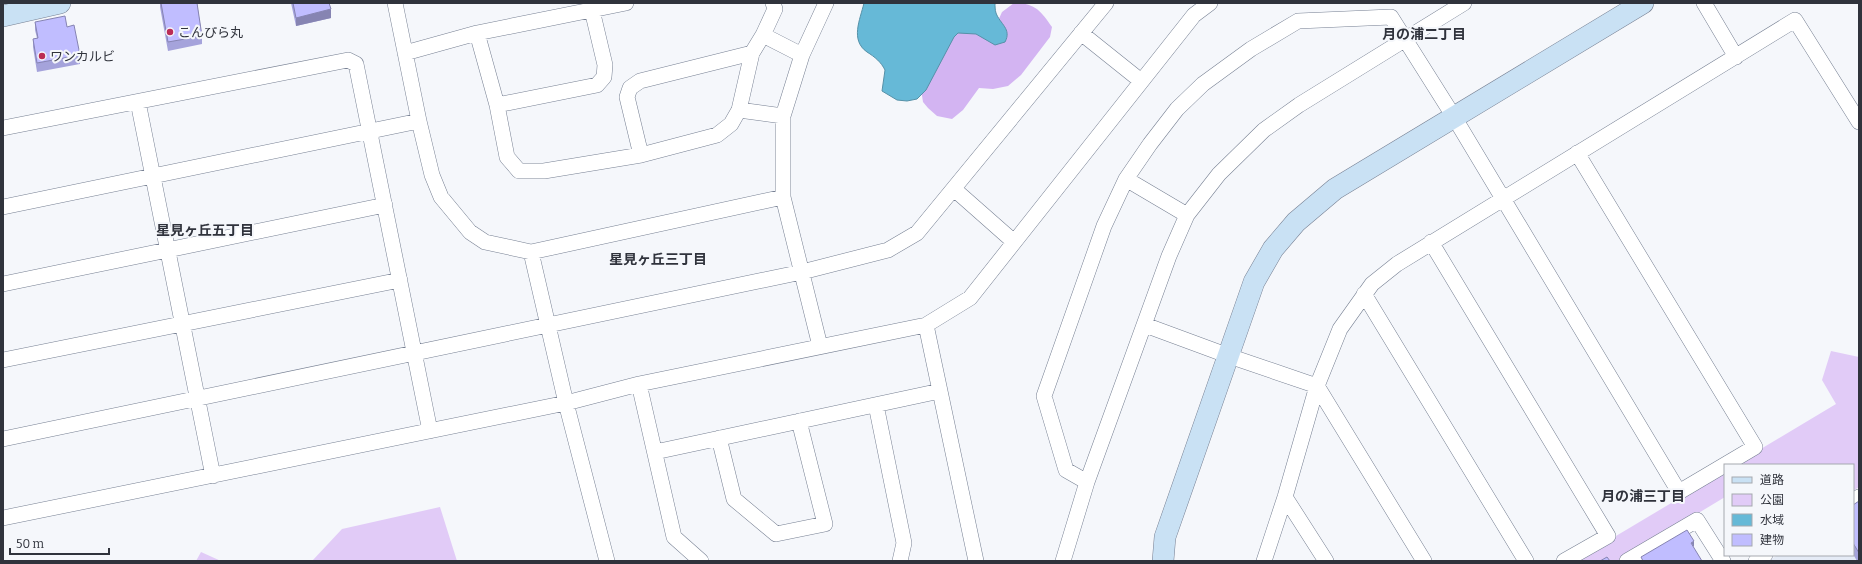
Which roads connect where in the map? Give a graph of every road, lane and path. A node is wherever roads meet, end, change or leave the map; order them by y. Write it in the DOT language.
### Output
graph roads {
  1 [pos="60,3"];
  2 [pos="395,3"];
  3 [pos="626,3"];
  4 [pos="773,3"];
  5 [pos="826,3"];
  6 [pos="1106,3"];
  7 [pos="1210,3"];
  8 [pos="1464,3"];
  9 [pos="1643,3"];
  10 [pos="1704,3"];
  11 [pos="592,10"];
  12 [pos="3,16"];
  13 [pos="476,33"];
  14 [pos="1081,34"];
  15 [pos="763,35"];
  16 [pos="1404,39"];
  17 [pos="752,52"];
  18 [pos="405,53"];
  19 [pos="802,54"];
  20 [pos="1736,57"];
  21 [pos="1141,81"];
  22 [pos="138,102"];
  23 [pos="497,106"];
  24 [pos="739,110"];
  25 [pos="783,116"];
  26 [pos="1454,117"];
  27 [pos="419,121"];
  28 [pos="1859,122"];
  29 [pos="3,128"];
  30 [pos="370,131"];
  31 [pos="1577,153"];
  32 [pos="641,155"];
  33 [pos="153,176"];
  34 [pos="1126,180"];
  35 [pos="954,189"];
  36 [pos="783,197"];
  37 [pos="1502,199"];
  38 [pos="385,205"];
  39 [pos="3,207"];
  40 [pos="1187,215"];
  41 [pos="1014,242"];
  42 [pos="1431,242"];
  43 [pos="168,250"];
  44 [pos="531,252"];
  45 [pos="802,272"];
  46 [pos="400,280"];
  47 [pos="3,284"];
  48 [pos="1364,294"];
  49 [pos="183,324"];
  50 [pos="926,325"];
  51 [pos="1145,325"];
  52 [pos="549,326"];
  53 [pos="820,346"];
  54 [pos="415,352"];
  55 [pos="1229,356"];
  56 [pos="3,360"];
  57 [pos="639,384"];
  58 [pos="1317,386"];
  59 [pos="940,391"];
  60 [pos="198,398"];
  61 [pos="566,403"];
  62 [pos="876,405"];
  63 [pos="799,421"];
  64 [pos="430,431"];
  65 [pos="719,438"];
  66 [pos="3,439"];
  67 [pos="655,452"];
  68 [pos="1726,464"];
  69 [pos="1724,465"];
  70 [pos="213,476"];
  71 [pos="1087,482"];
  72 [pos="1285,497"];
  73 [pos="3,518"];
  74 [pos="607,561"];
  75 [pos="701,561"];
  76 [pos="900,561"];
  77 [pos="975,561"];
  78 [pos="1063,561"];
  79 [pos="1163,561"];
  80 [pos="1264,561"];
  81 [pos="1326,561"];
  82 [pos="1424,561"];
  83 [pos="1526,561"];
  84 [pos="1564,561"];
  85 [pos="1627,561"];
  86 [pos="1723,561"];
  1 -- 12 [label="street"];
  2 -- 18 [label="street"];
  3 -- 11 [label="street"];
  4 -- 15 [label="street"];
  5 -- 19 [label="street"];
  6 -- 14 [label="street"];
  7 -- 21 [label="street"];
  8 -- 16 [label="street"];
  9 -- 26 [label="street"];
  10 -- 20 [label="street"];
  11 -- 13 [label="street"];
  11 -- 23 [label="street"];
  13 -- 18 [label="street"];
  13 -- 23 [label="street"];
  14 -- 21 [label="street"];
  14 -- 35 [label="street"];
  15 -- 17 [label="street"];
  15 -- 19 [label="street"];
  16 -- 26 [label="street"];
  16 -- 34 [label="street"];
  16 -- 40 [label="street"];
  17 -- 24 [label="street"];
  17 -- 32 [label="street"];
  18 -- 27 [label="street"];
  19 -- 25 [label="street"];
  20 -- 28 [label="street"];
  20 -- 31 [label="street"];
  21 -- 41 [label="street"];
  22 -- 29 [label="street"];
  22 -- 30 [label="street"];
  22 -- 33 [label="street"];
  23 -- 32 [label="street"];
  24 -- 25 [label="street"];
  24 -- 32 [label="street"];
  25 -- 36 [label="street"];
  26 -- 37 [label="street"];
  26 -- 55 [label="street"];
  27 -- 30 [label="street"];
  27 -- 44 [label="street"];
  30 -- 33 [label="street"];
  30 -- 38 [label="street"];
  31 -- 37 [label="street"];
  31 -- 68 [label="street"];
  33 -- 39 [label="street"];
  33 -- 43 [label="street"];
  34 -- 40 [label="street"];
  34 -- 71 [label="street"];
  35 -- 41 [label="street"];
  35 -- 45 [label="street"];
  36 -- 44 [label="street"];
  36 -- 45 [label="street"];
  37 -- 42 [label="street"];
  37 -- 69 [label="street"];
  38 -- 43 [label="street"];
  38 -- 46 [label="street"];
  40 -- 51 [label="street"];
  41 -- 50 [label="street"];
  42 -- 48 [label="street"];
  42 -- 84 [label="street"];
  43 -- 47 [label="street"];
  43 -- 49 [label="street"];
  44 -- 52 [label="street"];
  45 -- 52 [label="street"];
  45 -- 53 [label="street"];
  46 -- 49 [label="street"];
  46 -- 54 [label="street"];
  48 -- 58 [label="street"];
  48 -- 83 [label="street"];
  49 -- 56 [label="street"];
  49 -- 60 [label="street"];
  50 -- 53 [label="street"];
  50 -- 59 [label="street"];
  51 -- 55 [label="street"];
  51 -- 71 [label="street"];
  52 -- 54 [label="street"];
  52 -- 61 [label="street"];
  53 -- 57 [label="street"];
  54 -- 60 [label="street"];
  54 -- 64 [label="street"];
  55 -- 58 [label="street"];
  55 -- 79 [label="street"];
  57 -- 61 [label="street"];
  57 -- 67 [label="street"];
  58 -- 72 [label="street"];
  58 -- 82 [label="street"];
  59 -- 62 [label="street"];
  59 -- 77 [label="street"];
  60 -- 66 [label="street"];
  60 -- 70 [label="street"];
  61 -- 64 [label="street"];
  61 -- 74 [label="street"];
  62 -- 63 [label="street"];
  62 -- 76 [label="street"];
  63 -- 65 [label="street"];
  63 -- 65 [label="street"];
  64 -- 70 [label="street"];
  65 -- 67 [label="street"];
  67 -- 75 [label="street"];
  70 -- 73 [label="street"];
  71 -- 78 [label="street"];
  72 -- 80 [label="street"];
  72 -- 81 [label="street"];
  85 -- 86 [label="street"];
}
